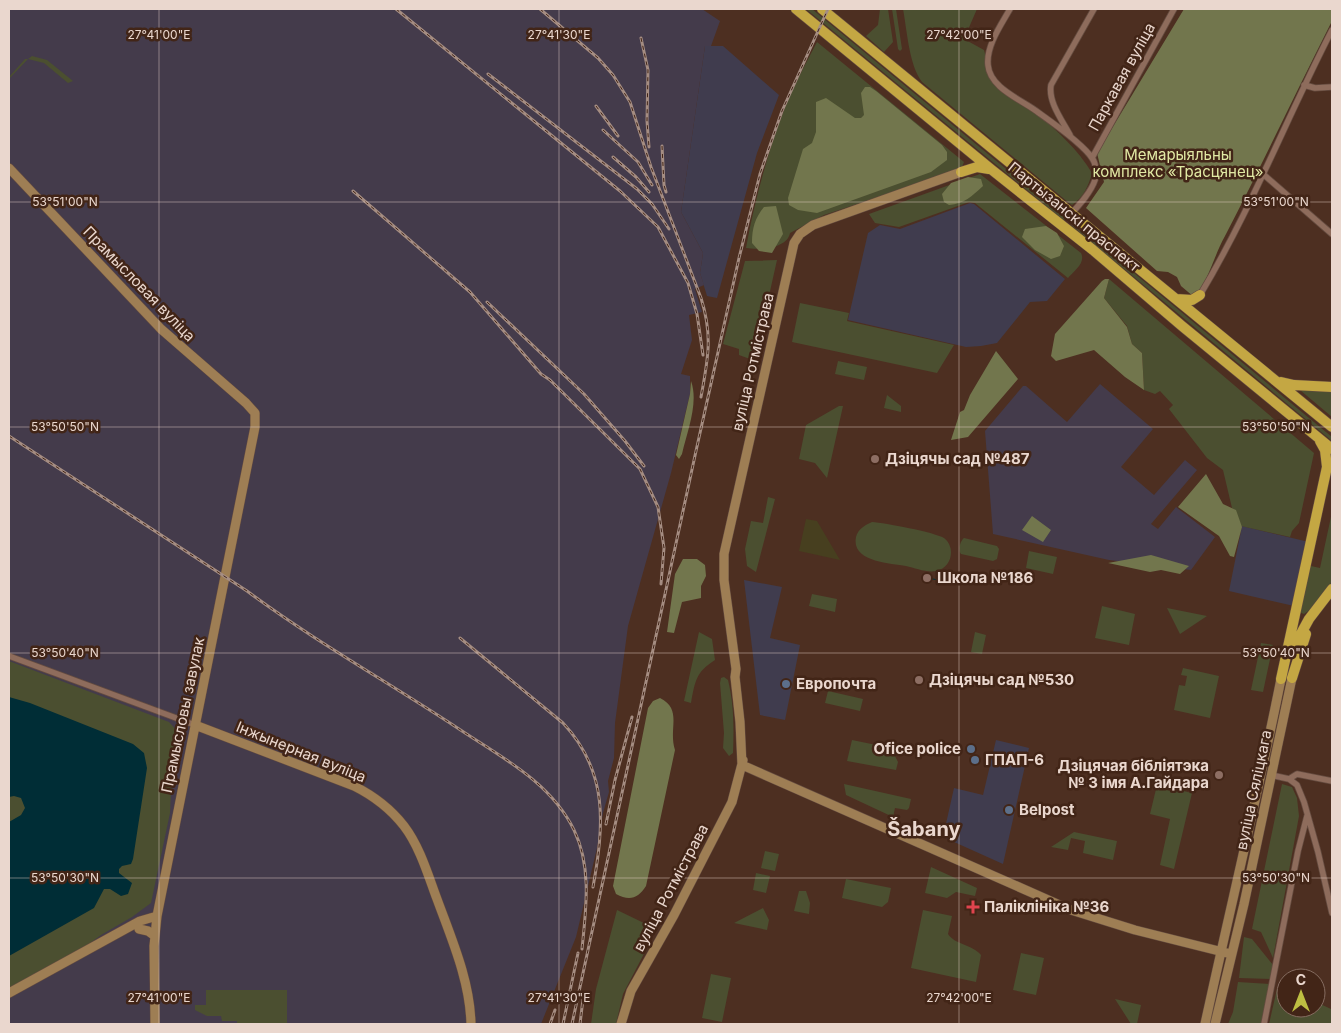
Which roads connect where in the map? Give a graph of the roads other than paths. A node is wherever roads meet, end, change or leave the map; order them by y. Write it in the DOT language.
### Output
graph roads {
  1 [pos="796,9"];
  2 [pos="822,9"];
  3 [pos="1010,9"];
  4 [pos="1094,9"];
  5 [pos="1174,9"];
  6 [pos="1332,30"];
  7 [pos="1304,85"];
  8 [pos="1332,87"];
  9 [pos="1071,137"];
  10 [pos="963,146"];
  11 [pos="1092,158"];
  12 [pos="9,168"];
  13 [pos="992,170"];
  14 [pos="960,172"];
  15 [pos="1263,174"];
  16 [pos="1072,215"];
  17 [pos="1063,226"];
  18 [pos="1332,234"];
  19 [pos="1200,295"];
  20 [pos="1176,299"];
  21 [pos="1202,320"];
  22 [pos="1276,380"];
  23 [pos="1332,387"];
  24 [pos="255,413"];
  25 [pos="1332,427"];
  26 [pos="1316,436"];
  27 [pos="1332,449"];
  28 [pos="1332,589"];
  29 [pos="1332,595"];
  30 [pos="1332,601"];
  31 [pos="1320,609"];
  32 [pos="9,656"];
  33 [pos="1292,678"];
  34 [pos="1281,679"];
  35 [pos="195,725"];
  36 [pos="742,765"];
  37 [pos="1266,774"];
  38 [pos="1298,774"];
  39 [pos="1289,779"];
  40 [pos="1332,781"];
  41 [pos="1297,785"];
  42 [pos="1307,816"];
  43 [pos="1332,914"];
  44 [pos="157,920"];
  45 [pos="139,928"];
  46 [pos="154,936"];
  47 [pos="1220,953"];
  48 [pos="1231,954"];
  49 [pos="9,993"];
  50 [pos="9,1000"];
  51 [pos="155,1024"];
  52 [pos="471,1024"];
  53 [pos="621,1024"];
  54 [pos="1206,1024"];
  55 [pos="1215,1024"];
  56 [pos="1264,1024"];
  1 -- 10 [label="highway, Партызанскі праспект"];
  2 -- 16 [label="highway, Партызанскі праспект"];
  3 -- 9 [label="street"];
  4 -- 9 [label="street"];
  5 -- 11 [label="street, Паркавая вуліца"];
  6 -- 7 [label="street"];
  7 -- 8 [label="street"];
  7 -- 15 [label="street"];
  9 -- 11 [label="street"];
  10 -- 13 [label="highway, Партызанскі праспект"];
  10 -- 14 [label="highway"];
  11 -- 16 [label="street"];
  12 -- 24 [label="street, Прамысловая вуліца"];
  13 -- 14 [label="highway"];
  13 -- 17 [label="highway, Партызанскі праспект"];
  14 -- 36 [label="street, вуліца Ротмістрава"];
  15 -- 18 [label="street"];
  15 -- 19 [label="street"];
  16 -- 17 [label="highway"];
  16 -- 20 [label="highway, Партызанскі праспект"];
  17 -- 26 [label="highway, Партызанскі праспект"];
  19 -- 20 [label="highway"];
  19 -- 21 [label="highway"];
  20 -- 21 [label="highway, Партызанскі праспект"];
  21 -- 22 [label="highway, Партызанскі праспект"];
  22 -- 23 [label="highway"];
  22 -- 25 [label="highway, Партызанскі праспект"];
  24 -- 35 [label="street, Прамысловы завулак"];
  26 -- 27 [label="highway, Партызанскі праспект"];
  26 -- 34 [label="highway"];
  28 -- 34 [label="highway"];
  29 -- 31 [label="highway"];
  30 -- 31 [label="highway"];
  31 -- 33 [label="highway"];
  32 -- 35 [label="street, Інжынерная вуліца"];
  33 -- 37 [label="street, вуліца Сяліцкага"];
  34 -- 37 [label="street, вуліца Сяліцкага"];
  35 -- 44 [label="street, Прамысловы завулак"];
  35 -- 52 [label="street, Інжынерная вуліца"];
  36 -- 47 [label="street"];
  36 -- 53 [label="street, вуліца Ротмістрава"];
  37 -- 39 [label="street"];
  37 -- 47 [label="street, вуліца Сяліцкага"];
  37 -- 48 [label="street, вуліца Сяліцкага"];
  38 -- 39 [label="street"];
  38 -- 40 [label="street"];
  38 -- 41 [label="street"];
  39 -- 41 [label="street"];
  41 -- 42 [label="street"];
  42 -- 43 [label="street"];
  42 -- 56 [label="street"];
  44 -- 45 [label="street"];
  44 -- 46 [label="street, Прамысловы завулак"];
  44 -- 49 [label="street"];
  45 -- 46 [label="street"];
  45 -- 50 [label="street"];
  46 -- 51 [label="street, Прамысловы завулак"];
  47 -- 48 [label="street"];
  47 -- 54 [label="street, вуліца Сяліцкага"];
  48 -- 55 [label="street, вуліца Сяліцкага"];
}
